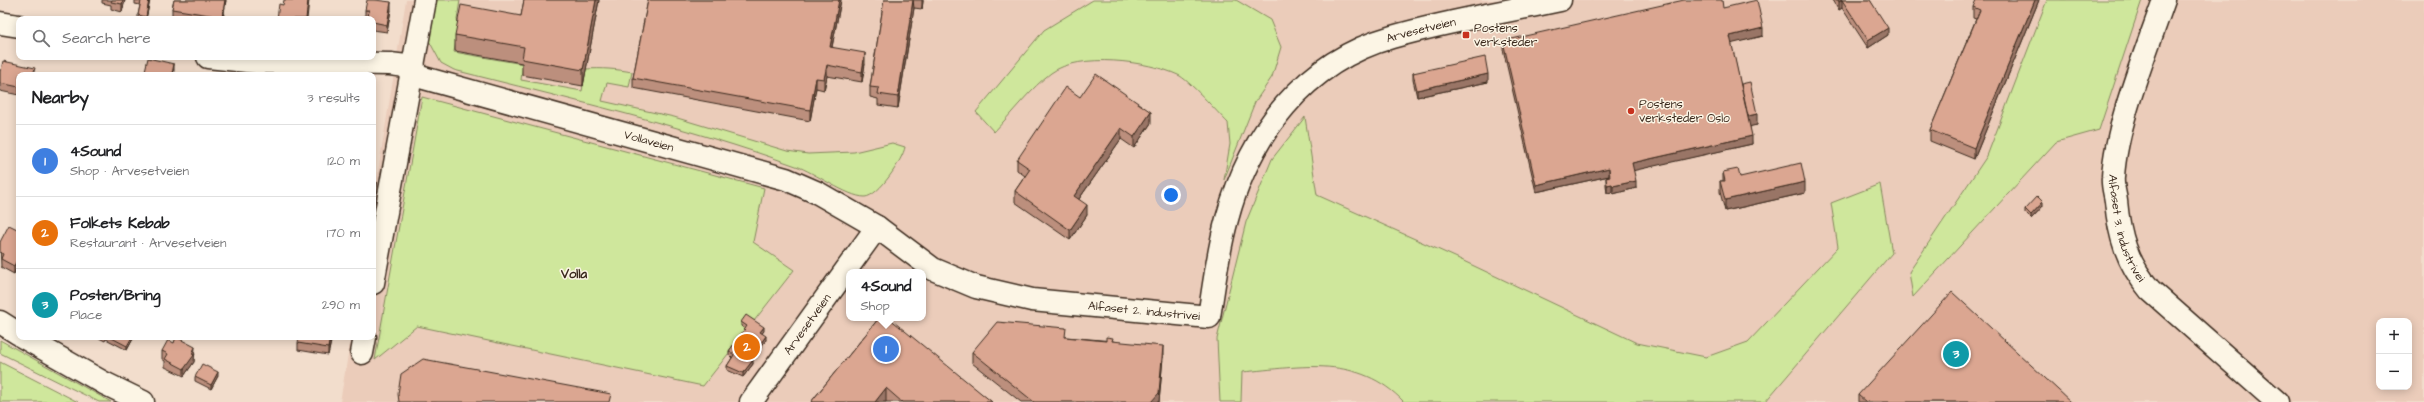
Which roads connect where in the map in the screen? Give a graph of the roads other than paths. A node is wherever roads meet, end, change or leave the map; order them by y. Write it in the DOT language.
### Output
graph roads {
  1 [pos="425,0"];
  2 [pos="1560,0"];
  3 [pos="2164,0"];
  4 [pos="0,23"];
  5 [pos="16,26"];
  6 [pos="237,60"];
  7 [pos="1333,65"];
  8 [pos="413,71"];
  9 [pos="877,227"];
  10 [pos="376,267"];
  11 [pos="847,269"];
  12 [pos="846,270"];
  13 [pos="0,322"];
  14 [pos="16,332"];
  15 [pos="29,340"];
  16 [pos="143,402"];
  17 [pos="751,402"];
  18 [pos="2277,402"];
  1 -- 8 [label="street"];
  2 -- 7 [label="street, Arvesetveien"];
  3 -- 18 [label="street, Alfaset 3. industrivei"];
  4 -- 5 [label="street"];
  6 -- 8 [label="street, Vollaveien"];
  7 -- 9 [label="street, Alfaset 2. industrivei"];
  8 -- 9 [label="street, Vollaveien"];
  8 -- 10 [label="street"];
  9 -- 11 [label="street, Arvesetveien"];
  12 -- 17 [label="street, Arvesetveien"];
  13 -- 14 [label="street"];
  15 -- 16 [label="street"];
}
